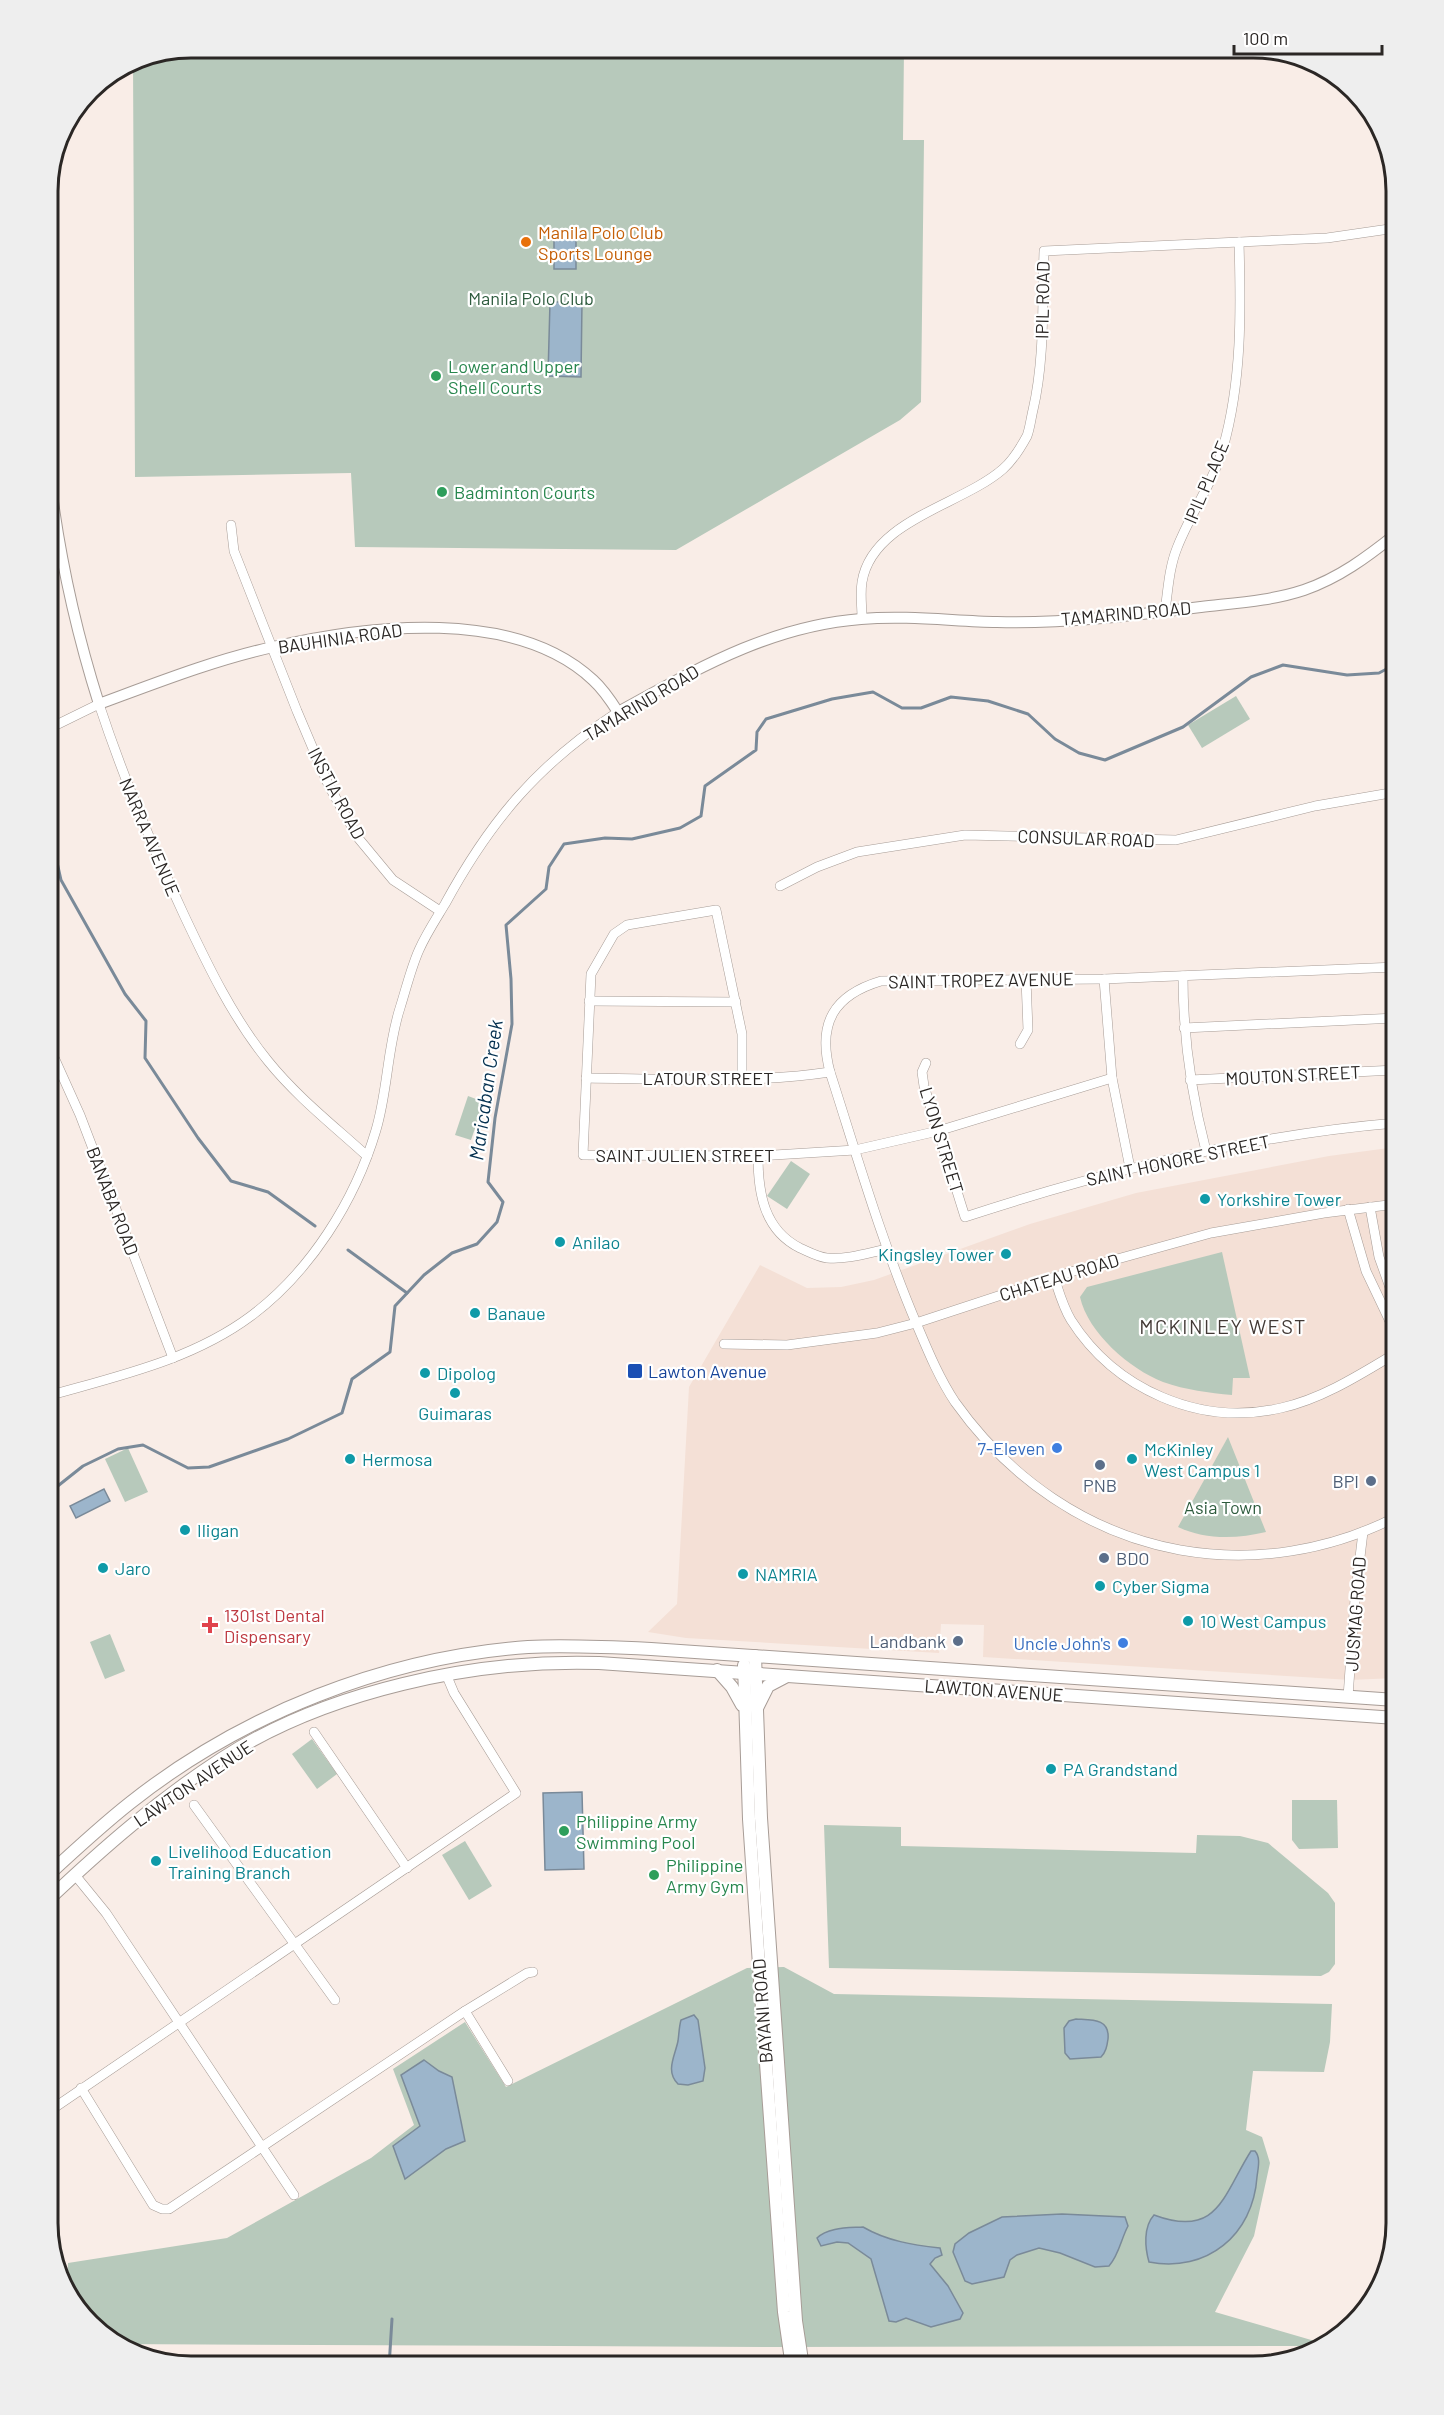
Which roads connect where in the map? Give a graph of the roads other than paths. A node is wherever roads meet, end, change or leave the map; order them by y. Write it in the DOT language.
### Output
graph roads {
  1 [pos="1386,230"];
  2 [pos="1239,242"];
  3 [pos="231,525"];
  4 [pos="59,535"];
  5 [pos="1386,542"];
  6 [pos="1165,611"];
  7 [pos="862,618"];
  8 [pos="272,647"];
  9 [pos="99,704"];
  10 [pos="618,712"];
  11 [pos="59,724"];
  12 [pos="1386,794"];
  13 [pos="780,886"];
  14 [pos="440,911"];
  15 [pos="1386,967"];
  16 [pos="1182,976"];
  17 [pos="1026,979"];
  18 [pos="1104,979"];
  19 [pos="589,1001"];
  20 [pos="736,1002"];
  21 [pos="1386,1018"];
  22 [pos="1184,1028"];
  23 [pos="1020,1044"];
  24 [pos="926,1063"];
  25 [pos="59,1067"];
  26 [pos="1386,1070"];
  27 [pos="830,1071"];
  28 [pos="586,1078"];
  29 [pos="1112,1078"];
  30 [pos="742,1080"];
  31 [pos="1190,1080"];
  32 [pos="1386,1124"];
  33 [pos="938,1131"];
  34 [pos="855,1150"];
  35 [pos="1206,1151"];
  36 [pos="367,1156"];
  37 [pos="758,1156"];
  38 [pos="1130,1168"];
  39 [pos="1386,1205"];
  40 [pos="1370,1207"];
  41 [pos="1348,1209"];
  42 [pos="965,1217"];
  43 [pos="887,1249"];
  44 [pos="1386,1276"];
  45 [pos="1054,1277"];
  46 [pos="1386,1313"];
  47 [pos="916,1323"];
  48 [pos="724,1344"];
  49 [pos="173,1358"];
  50 [pos="1386,1359"];
  51 [pos="58,1393"];
  52 [pos="1386,1522"];
  53 [pos="1363,1532"];
  54 [pos="750,1655"];
  55 [pos="717,1670"];
  56 [pos="749,1673"];
  57 [pos="446,1674"];
  58 [pos="787,1676"];
  59 [pos="1348,1696"];
  60 [pos="1386,1699"];
  61 [pos="750,1710"];
  62 [pos="1386,1717"];
  63 [pos="314,1732"];
  64 [pos="194,1805"];
  65 [pos="755,1818"];
  66 [pos="58,1866"];
  67 [pos="407,1868"];
  68 [pos="75,1875"];
  69 [pos="58,1891"];
  70 [pos="294,1945"];
  71 [pos="533,1972"];
  72 [pos="334,2001"];
  73 [pos="465,2011"];
  74 [pos="179,2024"];
  75 [pos="508,2081"];
  76 [pos="81,2088"];
  77 [pos="58,2105"];
  78 [pos="262,2147"];
  79 [pos="294,2195"];
  80 [pos="791,2356"];
  81 [pos="801,2356"];
  1 -- 2 [label="street, IPIL ROAD"];
  2 -- 6 [label="street, IPIL PLACE"];
  2 -- 7 [label="street, IPIL ROAD"];
  3 -- 8 [label="street, INSTIA ROAD"];
  4 -- 9 [label="street, NARRA AVENUE"];
  5 -- 6 [label="street, TAMARIND ROAD"];
  6 -- 7 [label="street, TAMARIND ROAD"];
  7 -- 10 [label="street, TAMARIND ROAD"];
  8 -- 9 [label="street, BAUHINIA ROAD"];
  8 -- 10 [label="street, BAUHINIA ROAD"];
  8 -- 14 [label="street, INSTIA ROAD"];
  9 -- 11 [label="street, BAUHINIA ROAD"];
  9 -- 36 [label="street, NARRA AVENUE"];
  10 -- 14 [label="street, TAMARIND ROAD"];
  12 -- 13 [label="street, CONSULAR ROAD"];
  14 -- 36 [label="street, TAMARIND ROAD"];
  15 -- 16 [label="street, SAINT TROPEZ AVENUE"];
  16 -- 18 [label="street, SAINT TROPEZ AVENUE"];
  16 -- 22 [label="street"];
  17 -- 18 [label="street, SAINT TROPEZ AVENUE"];
  17 -- 23 [label="street"];
  17 -- 27 [label="street, SAINT TROPEZ AVENUE"];
  18 -- 29 [label="street"];
  19 -- 20 [label="street"];
  19 -- 20 [label="street, SAINT JULIEN STREET"];
  19 -- 28 [label="street, SAINT JULIEN STREET"];
  20 -- 30 [label="street"];
  21 -- 22 [label="street"];
  22 -- 31 [label="street"];
  24 -- 33 [label="street, LYON STREET"];
  25 -- 49 [label="street, BANABA ROAD"];
  26 -- 31 [label="street, MOUTON STREET"];
  27 -- 30 [label="street, LATOUR STREET"];
  27 -- 34 [label="street, SAINT TROPEZ AVENUE"];
  28 -- 30 [label="street, LATOUR STREET"];
  28 -- 37 [label="street, SAINT JULIEN STREET"];
  29 -- 33 [label="street, SAINT JULIEN STREET"];
  29 -- 38 [label="street"];
  31 -- 35 [label="street"];
  32 -- 35 [label="street, SAINT HONORE STREET"];
  33 -- 34 [label="street, SAINT JULIEN STREET"];
  33 -- 42 [label="street, LYON STREET"];
  34 -- 37 [label="street, SAINT JULIEN STREET"];
  34 -- 43 [label="street, SAINT TROPEZ AVENUE"];
  35 -- 38 [label="street, SAINT HONORE STREET"];
  36 -- 49 [label="street, TAMARIND ROAD"];
  37 -- 43 [label="street"];
  38 -- 42 [label="street, SAINT HONORE STREET"];
  39 -- 40 [label="street, CHATEAU ROAD"];
  40 -- 41 [label="street, CHATEAU ROAD"];
  40 -- 44 [label="street"];
  41 -- 45 [label="street, CHATEAU ROAD"];
  41 -- 46 [label="street"];
  43 -- 47 [label="street, SAINT TROPEZ AVENUE"];
  45 -- 47 [label="street, CHATEAU ROAD"];
  45 -- 50 [label="street"];
  47 -- 48 [label="street, CHATEAU ROAD"];
  47 -- 53 [label="street, SAINT TROPEZ AVENUE"];
  49 -- 51 [label="street, TAMARIND ROAD"];
  52 -- 53 [label="street, SAINT TROPEZ AVENUE"];
  53 -- 59 [label="street, JUSMAG ROAD"];
  54 -- 56 [label="main road, BAYANI ROAD"];
  54 -- 59 [label="main road, LAWTON AVENUE"];
  54 -- 66 [label="main road, LAWTON AVENUE"];
  55 -- 56 [label="main road, LAWTON AVENUE"];
  55 -- 57 [label="main road, LAWTON AVENUE"];
  55 -- 61 [label="main road"];
  56 -- 58 [label="main road, LAWTON AVENUE"];
  56 -- 61 [label="main road, BAYANI ROAD"];
  57 -- 67 [label="street"];
  57 -- 68 [label="main road, LAWTON AVENUE"];
  58 -- 61 [label="main road"];
  58 -- 62 [label="main road, LAWTON AVENUE"];
  59 -- 60 [label="main road, LAWTON AVENUE"];
  61 -- 65 [label="main road, BAYANI ROAD"];
  63 -- 67 [label="street"];
  64 -- 70 [label="street"];
  65 -- 80 [label="main road, BAYANI ROAD"];
  65 -- 81 [label="main road, BAYANI ROAD"];
  67 -- 70 [label="street"];
  68 -- 69 [label="main road, LAWTON AVENUE"];
  68 -- 74 [label="street"];
  70 -- 72 [label="street"];
  70 -- 74 [label="street"];
  71 -- 73 [label="street"];
  73 -- 75 [label="street"];
  73 -- 78 [label="street"];
  74 -- 76 [label="street"];
  74 -- 78 [label="street"];
  76 -- 77 [label="street"];
  76 -- 78 [label="street"];
  78 -- 79 [label="street"];
}
